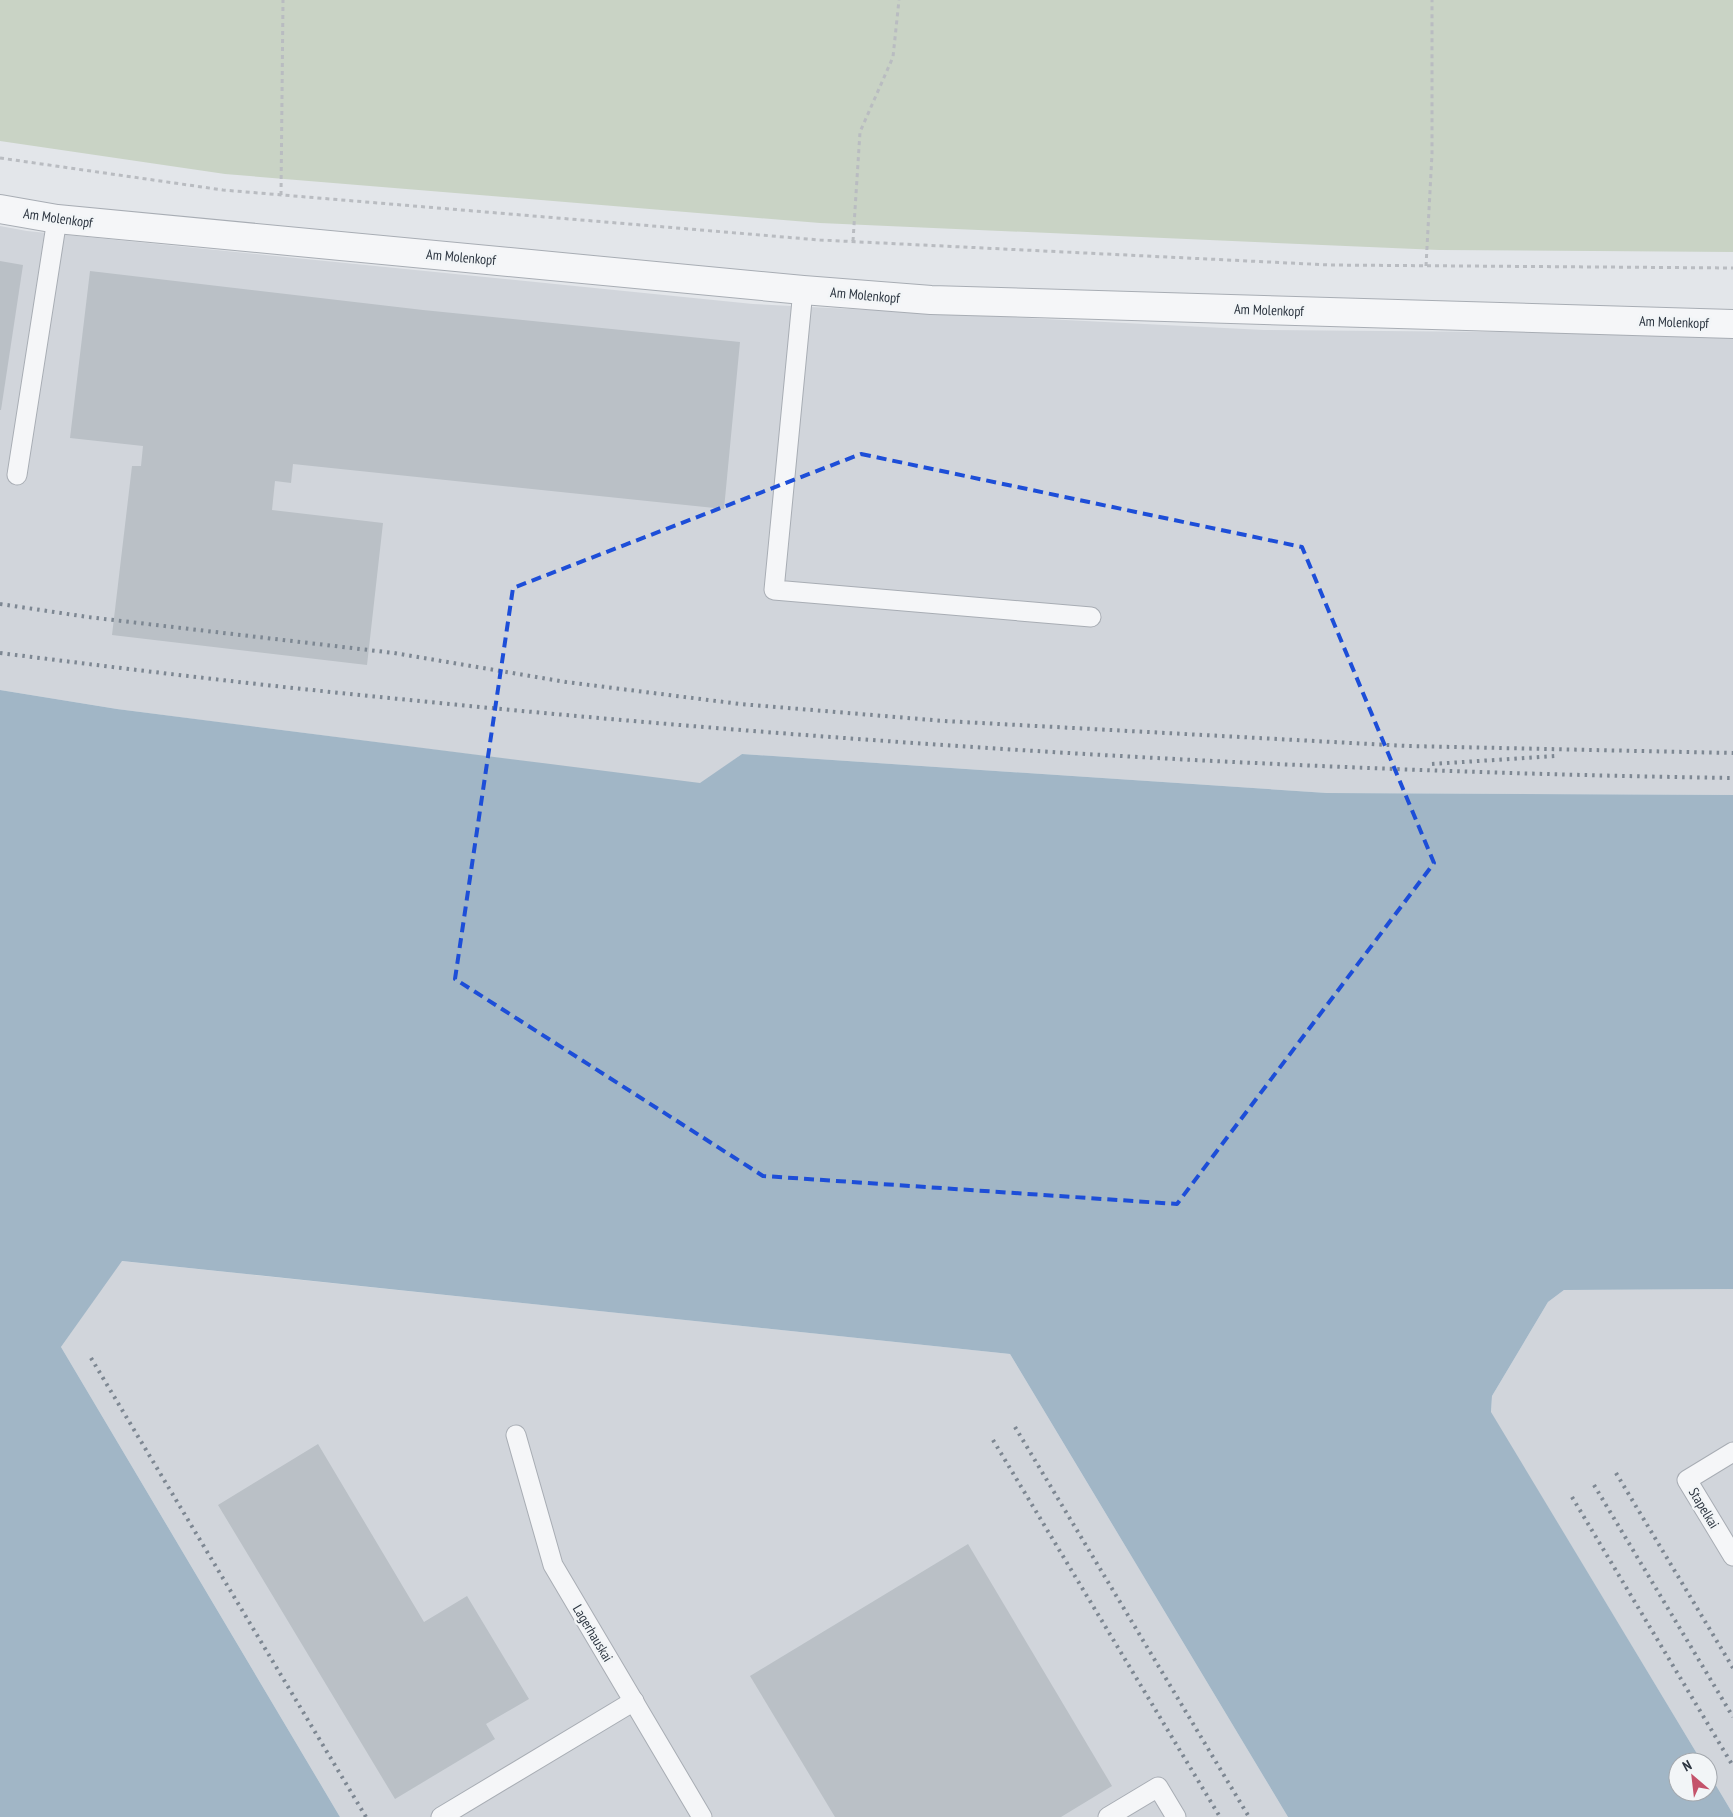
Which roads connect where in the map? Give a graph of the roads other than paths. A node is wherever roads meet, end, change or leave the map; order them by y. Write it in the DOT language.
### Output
graph roads {
  1 [pos="0,209"];
  2 [pos="58,219"];
  3 [pos="803,290"];
  4 [pos="1733,324"];
  5 [pos="17,475"];
  6 [pos="1091,617"];
  7 [pos="516,1435"];
  8 [pos="1733,1452"];
  9 [pos="1733,1556"];
  10 [pos="634,1701"];
  11 [pos="442,1817"];
  12 [pos="702,1817"];
  13 [pos="1108,1817"];
  14 [pos="1176,1817"];
  1 -- 2 [label="street, Am Molenkopf"];
  2 -- 3 [label="street, Am Molenkopf"];
  2 -- 5 [label="lane"];
  3 -- 4 [label="street, Am Molenkopf"];
  3 -- 6 [label="lane"];
  7 -- 10 [label="lane, Lagerhauskai"];
  8 -- 9 [label="lane, Stapelkai"];
  10 -- 11 [label="lane"];
  10 -- 12 [label="lane, Lagerhauskai"];
  13 -- 14 [label="lane"];
}
